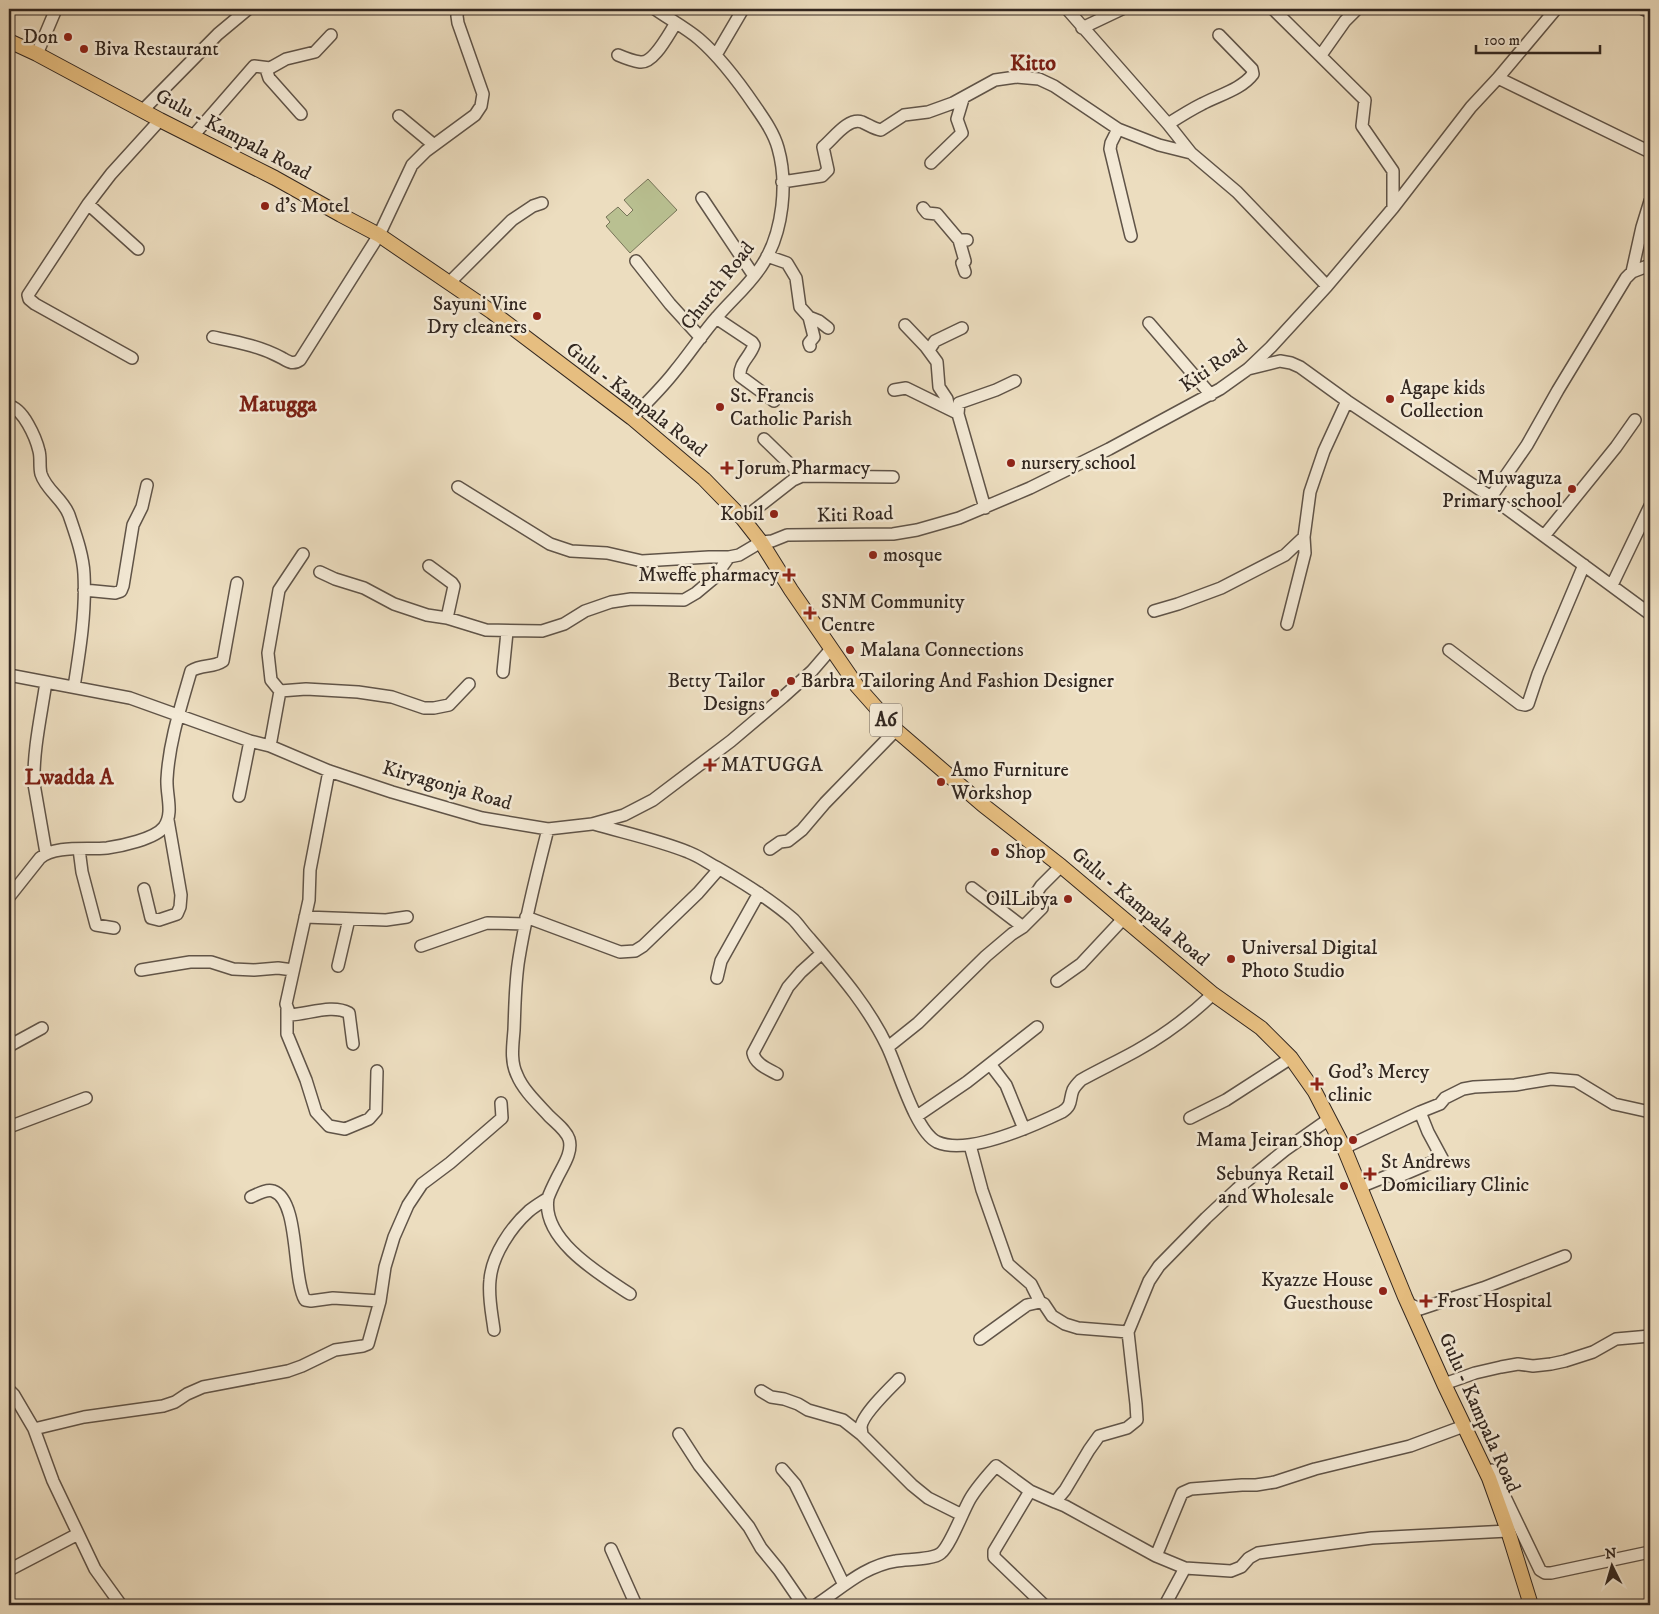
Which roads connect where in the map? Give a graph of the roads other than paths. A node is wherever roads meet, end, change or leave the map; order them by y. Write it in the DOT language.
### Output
graph roads {
  1 [pos="56,9"];
  2 [pos="248,9"];
  3 [pos="458,9"];
  4 [pos="655,9"];
  5 [pos="743,9"];
  6 [pos="1067,9"];
  7 [pos="1122,9"];
  8 [pos="1273,9"];
  9 [pos="1356,9"];
  10 [pos="1556,9"];
  11 [pos="1642,9"];
  12 [pos="1650,12"];
  13 [pos="676,23"];
  14 [pos="1082,28"];
  15 [pos="331,35"];
  16 [pos="1219,35"];
  17 [pos="9,41"];
  18 [pos="37,54"];
  19 [pos="618,55"];
  20 [pos="716,55"];
  21 [pos="1321,55"];
  22 [pos="266,69"];
  23 [pos="1498,78"];
  24 [pos="962,98"];
  25 [pos="143,110"];
  26 [pos="301,114"];
  27 [pos="399,116"];
  28 [pos="160,120"];
  29 [pos="1168,124"];
  30 [pos="1118,130"];
  31 [pos="193,136"];
  32 [pos="434,145"];
  33 [pos="1650,152"];
  34 [pos="1190,154"];
  35 [pos="932,163"];
  36 [pos="782,182"];
  37 [pos="702,198"];
  38 [pos="1650,201"];
  39 [pos="88,204"];
  40 [pos="542,204"];
  41 [pos="922,208"];
  42 [pos="1393,208"];
  43 [pos="379,235"];
  44 [pos="1131,236"];
  45 [pos="138,249"];
  46 [pos="767,256"];
  47 [pos="636,261"];
  48 [pos="1650,265"];
  49 [pos="965,272"];
  50 [pos="1632,272"];
  51 [pos="754,276"];
  52 [pos="449,283"];
  53 [pos="1326,286"];
  54 [pos="809,317"];
  55 [pos="716,318"];
  56 [pos="1149,323"];
  57 [pos="905,325"];
  58 [pos="828,328"];
  59 [pos="962,328"];
  60 [pos="213,337"];
  61 [pos="701,338"];
  62 [pos="810,346"];
  63 [pos="929,350"];
  64 [pos="132,358"];
  65 [pos="1248,369"];
  66 [pos="1015,381"];
  67 [pos="894,390"];
  68 [pos="1211,395"];
  69 [pos="774,401"];
  70 [pos="1346,401"];
  71 [pos="9,406"];
  72 [pos="954,412"];
  73 [pos="632,418"];
  74 [pos="1636,420"];
  75 [pos="764,439"];
  76 [pos="802,476"];
  77 [pos="893,477"];
  78 [pos="147,485"];
  79 [pos="458,487"];
  80 [pos="1490,497"];
  81 [pos="1650,506"];
  82 [pos="986,508"];
  83 [pos="743,519"];
  84 [pos="1544,536"];
  85 [pos="1304,537"];
  86 [pos="761,542"];
  87 [pos="303,554"];
  88 [pos="729,557"];
  89 [pos="1584,565"];
  90 [pos="429,566"];
  91 [pos="320,572"];
  92 [pos="237,583"];
  93 [pos="1612,585"];
  94 [pos="84,590"];
  95 [pos="1154,611"];
  96 [pos="1650,614"];
  97 [pos="446,618"];
  98 [pos="1287,624"];
  99 [pos="507,632"];
  100 [pos="831,649"];
  101 [pos="1449,650"];
  102 [pos="504,672"];
  103 [pos="9,675"];
  104 [pos="46,682"];
  105 [pos="469,684"];
  106 [pos="74,688"];
  107 [pos="280,691"];
  108 [pos="179,714"];
  109 [pos="896,730"];
  110 [pos="250,741"];
  111 [pos="270,746"];
  112 [pos="329,770"];
  113 [pos="240,796"];
  114 [pos="168,820"];
  115 [pos="592,824"];
  116 [pos="548,829"];
  117 [pos="79,849"];
  118 [pos="770,849"];
  119 [pos="46,853"];
  120 [pos="1062,866"];
  121 [pos="719,869"];
  122 [pos="972,888"];
  123 [pos="144,889"];
  124 [pos="759,892"];
  125 [pos="9,897"];
  126 [pos="305,917"];
  127 [pos="407,917"];
  128 [pos="349,919"];
  129 [pos="526,920"];
  130 [pos="1123,920"];
  131 [pos="1023,927"];
  132 [pos="114,928"];
  133 [pos="421,946"];
  134 [pos="822,952"];
  135 [pos="338,966"];
  136 [pos="141,970"];
  137 [pos="293,970"];
  138 [pos="717,978"];
  139 [pos="1057,981"];
  140 [pos="1213,994"];
  141 [pos="287,1009"];
  142 [pos="1037,1027"];
  143 [pos="42,1028"];
  144 [pos="353,1044"];
  145 [pos="9,1046"];
  146 [pos="888,1047"];
  147 [pos="1291,1058"];
  148 [pos="990,1064"];
  149 [pos="377,1071"];
  150 [pos="777,1074"];
  151 [pos="86,1098"];
  152 [pos="501,1103"];
  153 [pos="1420,1112"];
  154 [pos="1650,1112"];
  155 [pos="917,1116"];
  156 [pos="1190,1118"];
  157 [pos="1329,1119"];
  158 [pos="9,1127"];
  159 [pos="1024,1129"];
  160 [pos="970,1145"];
  161 [pos="1344,1148"];
  162 [pos="1360,1187"];
  163 [pos="251,1197"];
  164 [pos="548,1198"];
  165 [pos="1565,1256"];
  166 [pos="630,1294"];
  167 [pos="380,1301"];
  168 [pos="1040,1302"];
  169 [pos="1409,1304"];
  170 [pos="494,1330"];
  171 [pos="1128,1332"];
  172 [pos="1650,1336"];
  173 [pos="980,1340"];
  174 [pos="899,1379"];
  175 [pos="1444,1384"];
  176 [pos="9,1390"];
  177 [pos="761,1390"];
  178 [pos="34,1429"];
  179 [pos="1466,1431"];
  180 [pos="679,1434"];
  181 [pos="862,1435"];
  182 [pos="782,1469"];
  183 [pos="1030,1491"];
  184 [pos="1054,1502"];
  185 [pos="962,1515"];
  186 [pos="1508,1531"];
  187 [pos="78,1534"];
  188 [pos="612,1549"];
  189 [pos="1645,1553"];
  190 [pos="1156,1556"];
  191 [pos="1184,1568"];
  192 [pos="9,1570"];
  193 [pos="844,1585"];
  194 [pos="121,1605"];
  195 [pos="636,1605"];
  196 [pos="803,1605"];
  197 [pos="816,1605"];
  198 [pos="1044,1605"];
  199 [pos="1164,1605"];
  200 [pos="1531,1605"];
  1 -- 18 [label="street"];
  2 -- 25 [label="street"];
  3 -- 32 [label="street"];
  4 -- 13 [label="street, Church Road"];
  5 -- 20 [label="street"];
  6 -- 14 [label="street"];
  7 -- 14 [label="street"];
  8 -- 21 [label="street"];
  9 -- 21 [label="street"];
  10 -- 23 [label="street, Kiti Road"];
  11 -- 12 [label="street"];
  13 -- 19 [label="street"];
  13 -- 20 [label="street, Church Road"];
  14 -- 29 [label="street"];
  15 -- 22 [label="street"];
  16 -- 29 [label="street"];
  17 -- 18 [label="main road, Gulu - Kampala Road / A6"];
  18 -- 25 [label="main road, Gulu - Kampala Road / A6"];
  20 -- 36 [label="street, Church Road"];
  21 -- 42 [label="street"];
  22 -- 26 [label="street"];
  22 -- 31 [label="street"];
  23 -- 33 [label="street"];
  23 -- 42 [label="street, Kiti Road"];
  24 -- 30 [label="street"];
  24 -- 35 [label="street"];
  24 -- 36 [label="street"];
  25 -- 28 [label="main road, Gulu - Kampala Road / A6"];
  27 -- 32 [label="street"];
  28 -- 31 [label="main road, Gulu - Kampala Road / A6"];
  28 -- 39 [label="street"];
  29 -- 34 [label="street"];
  30 -- 34 [label="street"];
  30 -- 44 [label="street"];
  31 -- 43 [label="main road, Gulu - Kampala Road / A6"];
  32 -- 43 [label="street"];
  34 -- 53 [label="street"];
  36 -- 46 [label="street, Church Road"];
  37 -- 51 [label="street"];
  38 -- 50 [label="street"];
  39 -- 45 [label="street"];
  39 -- 64 [label="street"];
  40 -- 52 [label="street"];
  41 -- 49 [label="street"];
  42 -- 53 [label="street, Kiti Road"];
  43 -- 52 [label="main road, Gulu - Kampala Road / A6"];
  43 -- 60 [label="street"];
  46 -- 51 [label="street, Church Road"];
  46 -- 54 [label="street"];
  47 -- 61 [label="street"];
  48 -- 50 [label="street"];
  50 -- 80 [label="street"];
  51 -- 55 [label="street, Church Road"];
  52 -- 73 [label="main road, Gulu - Kampala Road / A6"];
  53 -- 65 [label="street, Kiti Road"];
  54 -- 58 [label="street"];
  54 -- 62 [label="street"];
  55 -- 61 [label="street, Church Road"];
  55 -- 69 [label="street"];
  56 -- 68 [label="street"];
  57 -- 63 [label="street"];
  59 -- 63 [label="street"];
  61 -- 73 [label="street, Church Road"];
  63 -- 72 [label="street"];
  65 -- 68 [label="street, Kiti Road"];
  65 -- 70 [label="street"];
  66 -- 72 [label="street"];
  67 -- 72 [label="street"];
  68 -- 82 [label="street, Kiti Road"];
  70 -- 80 [label="street"];
  70 -- 85 [label="street"];
  71 -- 94 [label="street"];
  72 -- 82 [label="street"];
  73 -- 83 [label="main road, Gulu - Kampala Road / A6"];
  74 -- 84 [label="street"];
  75 -- 76 [label="street"];
  76 -- 77 [label="street"];
  76 -- 83 [label="street"];
  78 -- 94 [label="street"];
  79 -- 88 [label="street"];
  80 -- 84 [label="street"];
  81 -- 93 [label="street"];
  82 -- 86 [label="street, Kiti Road"];
  83 -- 86 [label="main road, Gulu - Kampala Road / A6"];
  84 -- 89 [label="street"];
  85 -- 95 [label="street"];
  85 -- 98 [label="street"];
  86 -- 88 [label="street, Kiti Road"];
  86 -- 100 [label="main road, Gulu - Kampala Road / A6"];
  87 -- 107 [label="street"];
  88 -- 99 [label="street"];
  89 -- 93 [label="street"];
  89 -- 101 [label="street"];
  90 -- 97 [label="street"];
  91 -- 97 [label="street"];
  92 -- 108 [label="street"];
  93 -- 96 [label="street"];
  94 -- 106 [label="street"];
  97 -- 99 [label="street"];
  99 -- 102 [label="street"];
  100 -- 109 [label="main road, Gulu - Kampala Road / A6"];
  100 -- 115 [label="street, Kiryagonja Road"];
  103 -- 104 [label="street, Kiryagonja Road"];
  104 -- 106 [label="street, Kiryagonja Road"];
  104 -- 119 [label="street"];
  105 -- 107 [label="street"];
  106 -- 108 [label="street, Kiryagonja Road"];
  107 -- 111 [label="street"];
  108 -- 110 [label="street, Kiryagonja Road"];
  108 -- 114 [label="street"];
  109 -- 118 [label="street"];
  109 -- 120 [label="main road, Gulu - Kampala Road / A6"];
  110 -- 111 [label="street, Kiryagonja Road"];
  110 -- 113 [label="street"];
  111 -- 112 [label="street, Kiryagonja Road"];
  112 -- 116 [label="street, Kiryagonja Road"];
  112 -- 126 [label="street"];
  114 -- 117 [label="street"];
  114 -- 123 [label="street"];
  115 -- 116 [label="street, Kiryagonja Road"];
  115 -- 121 [label="street"];
  116 -- 129 [label="street"];
  117 -- 119 [label="street"];
  117 -- 132 [label="street"];
  119 -- 125 [label="street"];
  120 -- 130 [label="main road, Gulu - Kampala Road / A6"];
  120 -- 131 [label="street"];
  121 -- 124 [label="street"];
  121 -- 129 [label="street"];
  122 -- 131 [label="street"];
  124 -- 134 [label="street"];
  124 -- 138 [label="street"];
  126 -- 128 [label="street"];
  126 -- 137 [label="street"];
  127 -- 128 [label="street"];
  128 -- 135 [label="street"];
  129 -- 133 [label="street"];
  129 -- 164 [label="street"];
  130 -- 139 [label="street"];
  130 -- 140 [label="main road, Gulu - Kampala Road / A6"];
  131 -- 146 [label="street"];
  134 -- 146 [label="street"];
  134 -- 150 [label="street"];
  136 -- 137 [label="street"];
  137 -- 141 [label="street"];
  140 -- 147 [label="main road, Gulu - Kampala Road / A6"];
  140 -- 159 [label="street"];
  141 -- 144 [label="street"];
  141 -- 149 [label="street"];
  142 -- 148 [label="street"];
  143 -- 145 [label="street"];
  146 -- 155 [label="street"];
  147 -- 156 [label="street"];
  147 -- 157 [label="main road, Gulu - Kampala Road / A6"];
  148 -- 155 [label="street"];
  148 -- 159 [label="street"];
  151 -- 158 [label="street"];
  152 -- 167 [label="street"];
  153 -- 154 [label="street"];
  153 -- 161 [label="street"];
  153 -- 162 [label="street"];
  155 -- 160 [label="street"];
  157 -- 161 [label="main road, Gulu - Kampala Road / A6"];
  157 -- 171 [label="street"];
  159 -- 160 [label="street"];
  160 -- 168 [label="street"];
  161 -- 162 [label="main road, Gulu - Kampala Road / A6"];
  162 -- 169 [label="main road, Gulu - Kampala Road / A6"];
  163 -- 167 [label="street"];
  164 -- 166 [label="street"];
  164 -- 170 [label="street"];
  165 -- 169 [label="street"];
  167 -- 178 [label="street"];
  168 -- 171 [label="street"];
  168 -- 173 [label="street"];
  169 -- 175 [label="main road, Gulu - Kampala Road / A6"];
  171 -- 184 [label="street"];
  172 -- 175 [label="street"];
  174 -- 181 [label="street"];
  175 -- 179 [label="main road, Gulu - Kampala Road / A6"];
  176 -- 178 [label="street"];
  177 -- 181 [label="street"];
  178 -- 187 [label="street"];
  179 -- 186 [label="main road, Gulu - Kampala Road / A6"];
  179 -- 189 [label="street"];
  179 -- 190 [label="street"];
  180 -- 196 [label="street"];
  181 -- 185 [label="street"];
  182 -- 193 [label="street"];
  183 -- 184 [label="street"];
  183 -- 185 [label="street"];
  183 -- 198 [label="street"];
  184 -- 190 [label="street"];
  185 -- 193 [label="street"];
  186 -- 191 [label="street"];
  186 -- 200 [label="main road, Gulu - Kampala Road / A6"];
  187 -- 192 [label="street"];
  187 -- 194 [label="street"];
  188 -- 195 [label="street"];
  190 -- 191 [label="street"];
  191 -- 199 [label="street"];
  193 -- 197 [label="street"];
}
